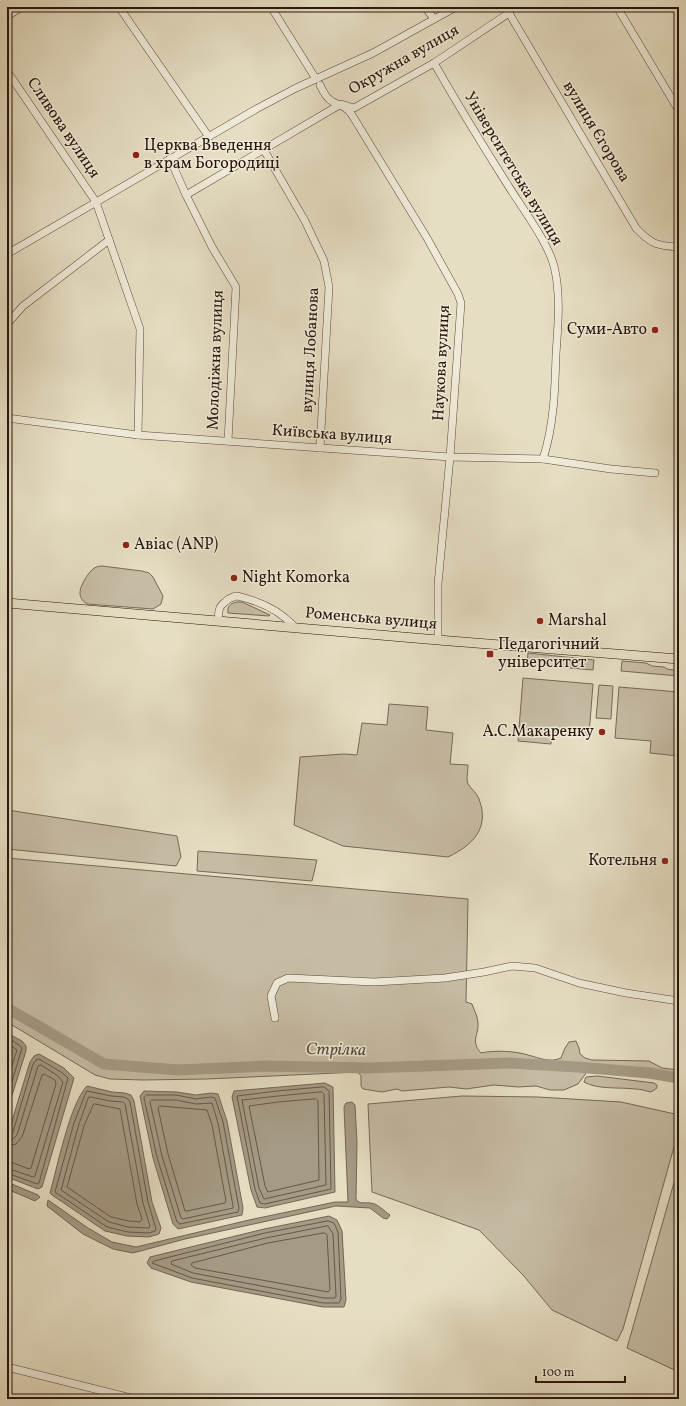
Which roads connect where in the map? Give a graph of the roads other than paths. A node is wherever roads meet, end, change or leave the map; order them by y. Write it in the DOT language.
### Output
graph roads {
  1 [pos="22,7"];
  2 [pos="119,7"];
  3 [pos="271,7"];
  4 [pos="425,7"];
  5 [pos="456,7"];
  6 [pos="617,7"];
  7 [pos="510,10"];
  8 [pos="7,16"];
  9 [pos="434,19"];
  10 [pos="434,63"];
  11 [pos="7,71"];
  12 [pos="318,82"];
  13 [pos="341,104"];
  14 [pos="679,111"];
  15 [pos="209,137"];
  16 [pos="264,150"];
  17 [pos="170,159"];
  18 [pos="186,195"];
  19 [pos="96,202"];
  20 [pos="109,240"];
  21 [pos="679,247"];
  22 [pos="7,254"];
  23 [pos="7,324"];
  24 [pos="7,418"];
  25 [pos="138,435"];
  26 [pos="228,441"];
  27 [pos="320,448"];
  28 [pos="450,457"];
  29 [pos="543,459"];
  30 [pos="655,473"];
  31 [pos="7,603"];
  32 [pos="219,621"];
  33 [pos="295,628"];
  34 [pos="438,640"];
  35 [pos="679,659"];
  36 [pos="679,1001"];
  37 [pos="275,1018"];
  38 [pos="7,1367"];
  39 [pos="135,1399"];
  1 -- 8 [label="street"];
  2 -- 15 [label="street"];
  3 -- 12 [label="street, Наукова вулиця"];
  4 -- 9 [label="street"];
  5 -- 9 [label="street"];
  6 -- 14 [label="street"];
  7 -- 10 [label="street, Окружна вулиця"];
  7 -- 21 [label="street, вулиця Єгорова"];
  9 -- 12 [label="street"];
  10 -- 13 [label="street, Окружна вулиця"];
  10 -- 29 [label="street, Університетська вулиця"];
  11 -- 19 [label="street, Сливова вулиця"];
  12 -- 13 [label="street, Наукова вулиця"];
  12 -- 15 [label="street"];
  13 -- 16 [label="street, Окружна вулиця"];
  13 -- 28 [label="street, Наукова вулиця"];
  15 -- 17 [label="street"];
  16 -- 18 [label="street, Окружна вулиця"];
  16 -- 27 [label="street, вулиця Лобанова"];
  17 -- 18 [label="street, Молодіжна вулиця"];
  17 -- 19 [label="street"];
  18 -- 26 [label="street, Молодіжна вулиця"];
  19 -- 20 [label="street, Сливова вулиця"];
  19 -- 22 [label="street"];
  20 -- 23 [label="street"];
  20 -- 25 [label="street, Сливова вулиця"];
  24 -- 25 [label="street, Київська вулиця"];
  25 -- 26 [label="street, Київська вулиця"];
  26 -- 27 [label="street, Київська вулиця"];
  27 -- 28 [label="street, Київська вулиця"];
  28 -- 29 [label="street, Київська вулиця"];
  28 -- 34 [label="street, Наукова вулиця"];
  29 -- 30 [label="street, Київська вулиця"];
  31 -- 32 [label="main road, Роменська вулиця"];
  32 -- 33 [label="main road, Роменська вулиця"];
  32 -- 33 [label="street"];
  33 -- 34 [label="main road, Роменська вулиця"];
  34 -- 35 [label="main road, Роменська вулиця"];
  36 -- 37 [label="street"];
  38 -- 39 [label="street"];
}
